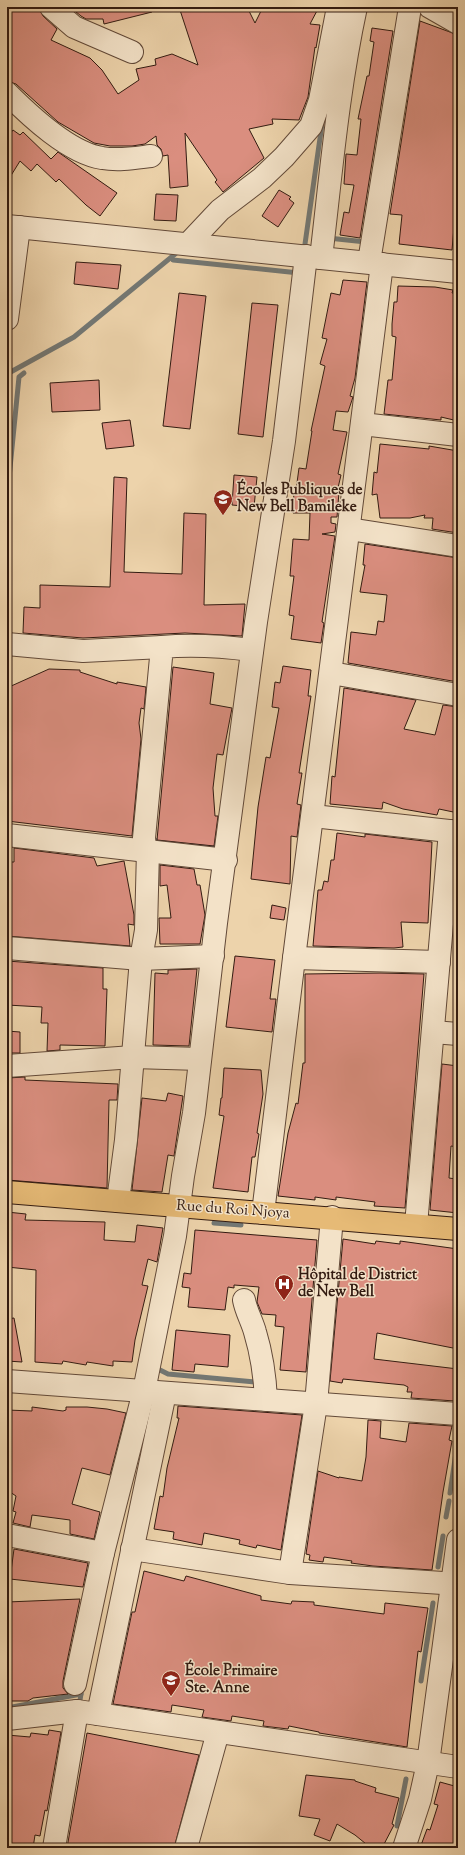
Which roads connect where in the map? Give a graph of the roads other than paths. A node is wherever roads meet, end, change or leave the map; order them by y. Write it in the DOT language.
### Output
graph roads {
  1 [pos="51,7"];
  2 [pos="338,7"];
  3 [pos="356,7"];
  4 [pos="410,7"];
  5 [pos="430,7"];
  6 [pos="458,23"];
  7 [pos="132,52"];
  8 [pos="7,93"];
  9 [pos="151,156"];
  10 [pos="13,226"];
  11 [pos="188,244"];
  12 [pos="314,257"];
  13 [pos="376,263"];
  14 [pos="458,271"];
  15 [pos="7,319"];
  16 [pos="362,424"];
  17 [pos="458,435"];
  18 [pos="349,529"];
  19 [pos="458,546"];
  20 [pos="7,644"];
  21 [pos="162,647"];
  22 [pos="252,650"];
  23 [pos="331,673"];
  24 [pos="458,695"];
  25 [pos="313,816"];
  26 [pos="454,831"];
  27 [pos="7,835"];
  28 [pos="148,850"];
  29 [pos="226,860"];
  30 [pos="7,948"];
  31 [pos="214,956"];
  32 [pos="294,958"];
  33 [pos="141,959"];
  34 [pos="439,962"];
  35 [pos="433,1032"];
  36 [pos="458,1034"];
  37 [pos="133,1057"];
  38 [pos="200,1060"];
  39 [pos="7,1066"];
  40 [pos="7,1192"];
  41 [pos="118,1201"];
  42 [pos="180,1206"];
  43 [pos="263,1212"];
  44 [pos="332,1218"];
  45 [pos="416,1225"];
  46 [pos="458,1229"];
  47 [pos="244,1300"];
  48 [pos="7,1382"];
  49 [pos="144,1391"];
  50 [pos="165,1393"];
  51 [pos="266,1400"];
  52 [pos="316,1404"];
  53 [pos="458,1414"];
  54 [pos="7,1535"];
  55 [pos="458,1540"];
  56 [pos="132,1549"];
  57 [pos="103,1553"];
  58 [pos="290,1573"];
  59 [pos="455,1583"];
  60 [pos="75,1684"];
  61 [pos="76,1711"];
  62 [pos="98,1714"];
  63 [pos="7,1719"];
  64 [pos="218,1732"];
  65 [pos="428,1763"];
  66 [pos="458,1767"];
  67 [pos="54,1848"];
  68 [pos="186,1848"];
  69 [pos="404,1848"];
  1 -- 7 [label="street"];
  2 -- 11 [label="street"];
  3 -- 12 [label="street"];
  4 -- 13 [label="street"];
  5 -- 6 [label="street"];
  8 -- 9 [label="street"];
  10 -- 11 [label="street"];
  10 -- 15 [label="street"];
  11 -- 12 [label="street"];
  12 -- 13 [label="street"];
  12 -- 22 [label="street"];
  13 -- 14 [label="street"];
  13 -- 16 [label="street"];
  16 -- 17 [label="street"];
  16 -- 18 [label="street"];
  18 -- 19 [label="street"];
  18 -- 23 [label="street"];
  20 -- 21 [label="street"];
  21 -- 22 [label="street"];
  21 -- 28 [label="street"];
  22 -- 29 [label="street"];
  23 -- 24 [label="street"];
  23 -- 25 [label="street"];
  25 -- 26 [label="street"];
  25 -- 32 [label="street"];
  26 -- 34 [label="street"];
  27 -- 28 [label="street"];
  28 -- 29 [label="street"];
  28 -- 33 [label="street"];
  29 -- 31 [label="street"];
  30 -- 33 [label="street"];
  31 -- 33 [label="street"];
  31 -- 38 [label="street"];
  32 -- 34 [label="street"];
  32 -- 43 [label="street"];
  33 -- 37 [label="street"];
  34 -- 35 [label="street"];
  35 -- 36 [label="street"];
  35 -- 45 [label="street"];
  37 -- 38 [label="street"];
  37 -- 39 [label="street"];
  37 -- 41 [label="street"];
  38 -- 42 [label="street"];
  40 -- 41 [label="main road, Rue du Roi Njoya"];
  41 -- 42 [label="main road, Rue du Roi Njoya"];
  42 -- 43 [label="main road, Rue du Roi Njoya"];
  42 -- 49 [label="street"];
  43 -- 44 [label="main road, Rue du Roi Njoya"];
  44 -- 45 [label="main road, Rue du Roi Njoya"];
  44 -- 52 [label="street"];
  45 -- 46 [label="main road, Rue du Roi Njoya"];
  47 -- 51 [label="street"];
  48 -- 49 [label="street"];
  49 -- 50 [label="street"];
  49 -- 57 [label="street"];
  50 -- 51 [label="street"];
  50 -- 56 [label="street"];
  51 -- 52 [label="street"];
  52 -- 53 [label="street"];
  52 -- 58 [label="street"];
  54 -- 57 [label="street"];
  55 -- 59 [label="street"];
  56 -- 58 [label="street"];
  56 -- 62 [label="street"];
  57 -- 60 [label="street"];
  58 -- 59 [label="street"];
  59 -- 65 [label="street"];
  61 -- 62 [label="street"];
  61 -- 63 [label="street"];
  61 -- 67 [label="street"];
  62 -- 64 [label="street"];
  64 -- 65 [label="street"];
  64 -- 68 [label="street"];
  65 -- 66 [label="street"];
  65 -- 69 [label="street"];
}
